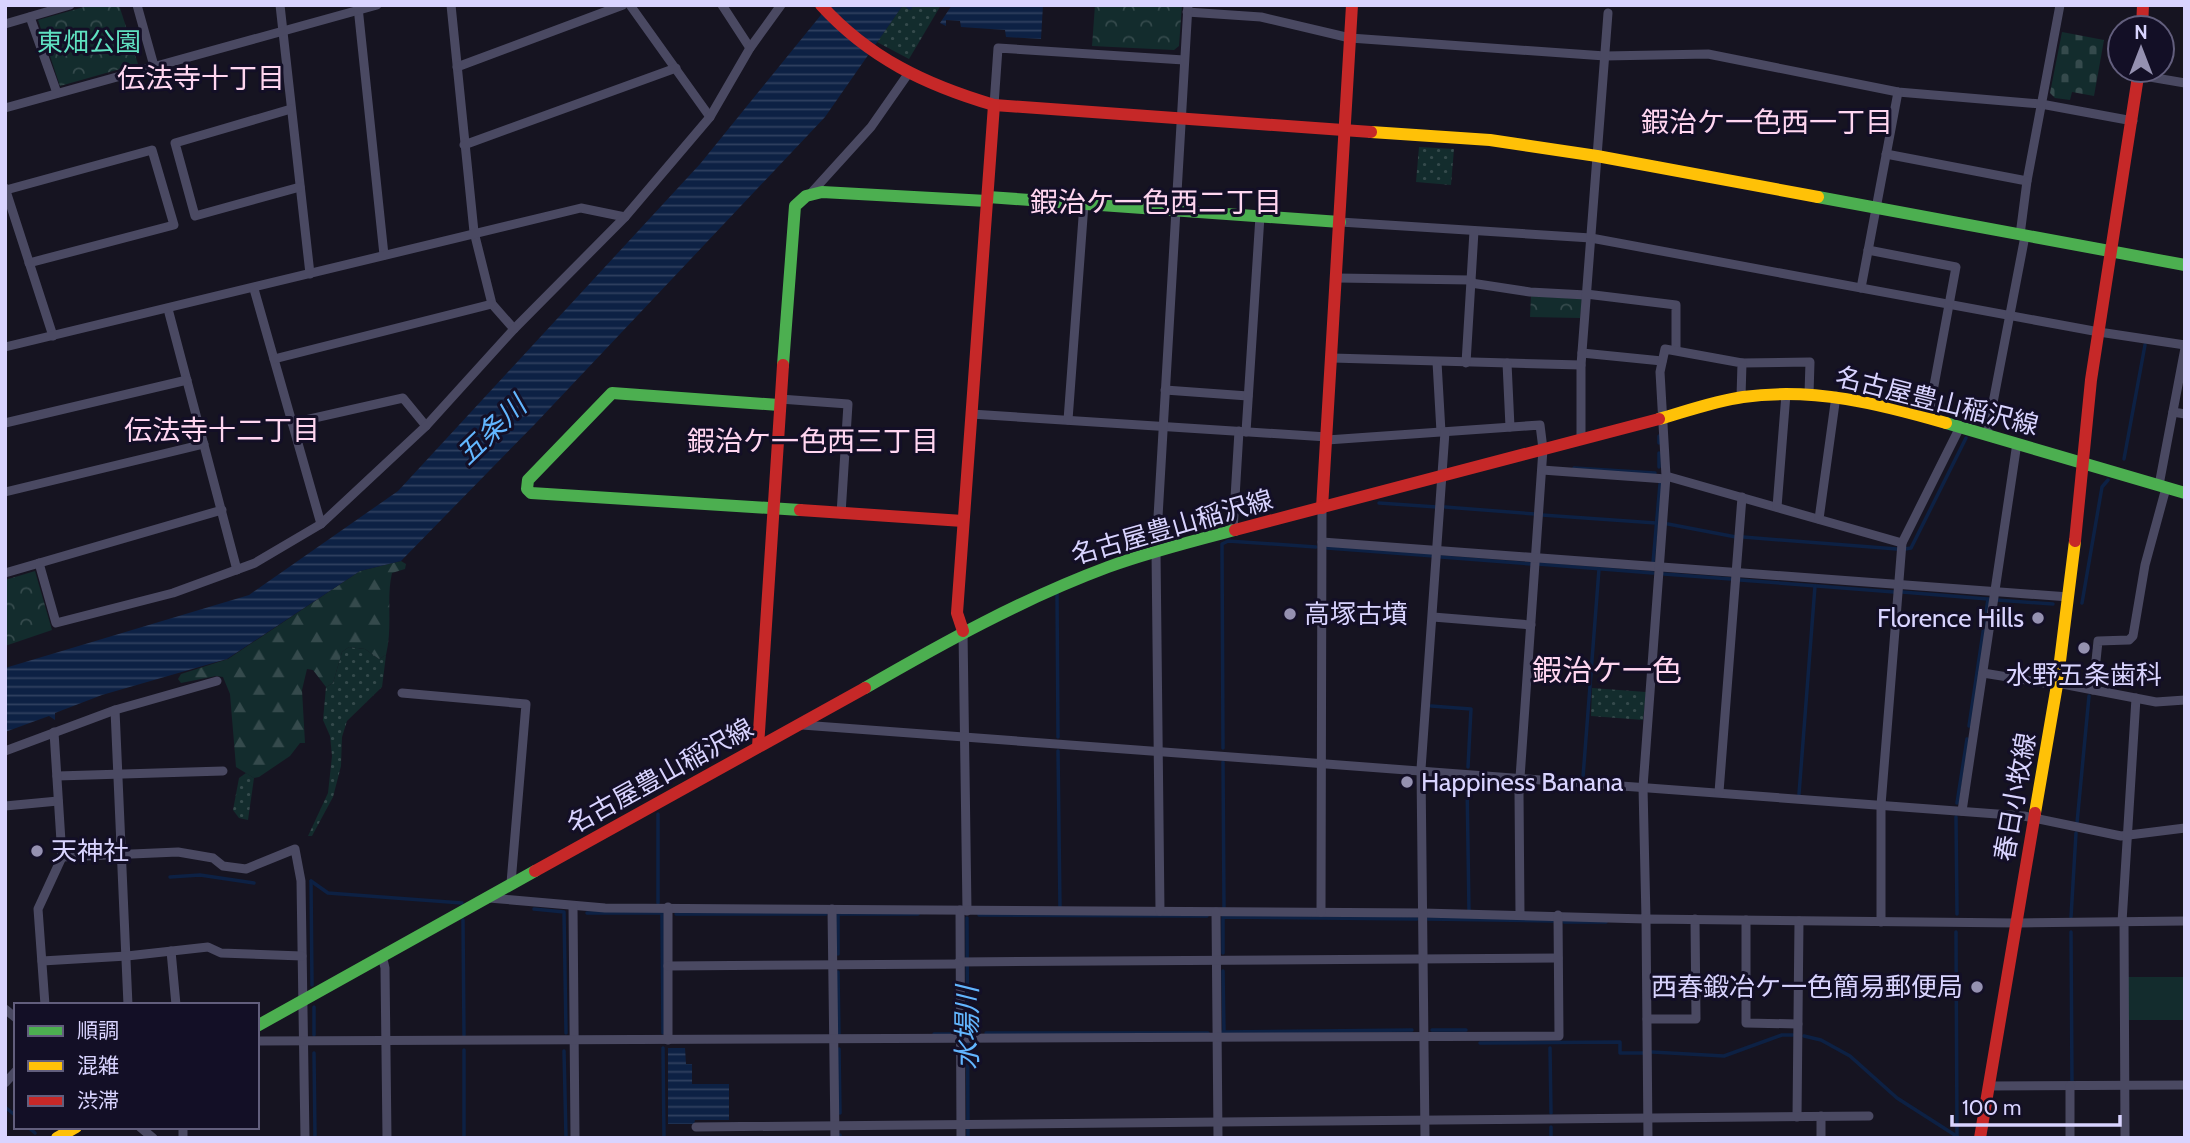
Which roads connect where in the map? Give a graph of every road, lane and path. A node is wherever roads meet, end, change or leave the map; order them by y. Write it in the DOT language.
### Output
graph roads {
  1 [pos="70,5"];
  2 [pos="137,5"];
  3 [pos="279,5"];
  4 [pos="377,5"];
  5 [pos="451,5"];
  6 [pos="623,5"];
  7 [pos="630,5"];
  8 [pos="722,5"];
  9 [pos="781,5"];
  10 [pos="821,5"];
  11 [pos="1352,5"];
  12 [pos="2060,5"];
  13 [pos="359,8"];
  14 [pos="1188,9"];
  15 [pos="1608,13"];
  16 [pos="30,17"];
  17 [pos="5,24"];
  18 [pos="282,31"];
  19 [pos="1350,38"];
  20 [pos="751,48"];
  21 [pos="1605,55"];
  22 [pos="1184,60"];
  23 [pos="154,66"];
  24 [pos="457,67"];
  25 [pos="676,68"];
  26 [pos="908,74"];
  27 [pos="2138,84"];
  28 [pos="1898,92"];
  29 [pos="57,93"];
  30 [pos="2042,104"];
  31 [pos="995,105"];
  32 [pos="5,108"];
  33 [pos="291,109"];
  34 [pos="710,117"];
  35 [pos="1181,118"];
  36 [pos="2133,121"];
  37 [pos="1346,129"];
  38 [pos="464,145"];
  39 [pos="1886,154"];
  40 [pos="1597,156"];
  41 [pos="2027,181"];
  42 [pos="300,187"];
  43 [pos="6,189"];
  44 [pos="812,192"];
  45 [pos="988,199"];
  46 [pos="1084,204"];
  47 [pos="1876,208"];
  48 [pos="1175,211"];
  49 [pos="625,216"];
  50 [pos="1260,216"];
  51 [pos="1340,222"];
  52 [pos="1474,230"];
  53 [pos="474,232"];
  54 [pos="2022,235"];
  55 [pos="1591,238"];
  56 [pos="1868,250"];
  57 [pos="2111,252"];
  58 [pos="384,255"];
  59 [pos="29,263"];
  60 [pos="2185,265"];
  61 [pos="310,274"];
  62 [pos="1337,278"];
  63 [pos="1471,281"];
  64 [pos="1861,288"];
  65 [pos="254,289"];
  66 [pos="1586,295"];
  67 [pos="492,304"];
  68 [pos="1949,304"];
  69 [pos="168,309"];
  70 [pos="2010,315"];
  71 [pos="514,329"];
  72 [pos="2099,332"];
  73 [pos="53,336"];
  74 [pos="2185,346"];
  75 [pos="5,347"];
  76 [pos="1676,349"];
  77 [pos="1582,354"];
  78 [pos="1332,358"];
  79 [pos="274,359"];
  80 [pos="1662,361"];
  81 [pos="1437,362"];
  82 [pos="1465,363"];
  83 [pos="1507,363"];
  84 [pos="1742,363"];
  85 [pos="1581,365"];
  86 [pos="187,380"];
  87 [pos="1165,390"];
  88 [pos="1786,394"];
  89 [pos="1809,394"];
  90 [pos="1248,396"];
  91 [pos="1836,396"];
  92 [pos="1741,397"];
  93 [pos="779,402"];
  94 [pos="2173,412"];
  95 [pos="971,414"];
  96 [pos="2185,414"];
  97 [pos="1664,418"];
  98 [pos="1928,418"];
  99 [pos="1068,420"];
  100 [pos="5,423"];
  101 [pos="292,423"];
  102 [pos="426,426"];
  103 [pos="1165,426"];
  104 [pos="1960,427"];
  105 [pos="1510,428"];
  106 [pos="1242,431"];
  107 [pos="1443,432"];
  108 [pos="1987,434"];
  109 [pos="1327,438"];
  110 [pos="1581,439"];
  111 [pos="2017,443"];
  112 [pos="204,444"];
  113 [pos="1543,449"];
  114 [pos="2082,462"];
  115 [pos="1542,470"];
  116 [pos="1443,476"];
  117 [pos="1666,477"];
  118 [pos="2162,486"];
  119 [pos="5,492"];
  120 [pos="2185,494"];
  121 [pos="1742,497"];
  122 [pos="1322,508"];
  123 [pos="1777,508"];
  124 [pos="222,510"];
  125 [pos="772,510"];
  126 [pos="841,514"];
  127 [pos="1819,519"];
  128 [pos="963,521"];
  129 [pos="321,524"];
  130 [pos="1233,531"];
  131 [pos="1322,542"];
  132 [pos="1902,543"];
  133 [pos="1156,551"];
  134 [pos="1438,551"];
  135 [pos="1535,558"];
  136 [pos="38,563"];
  137 [pos="1660,567"];
  138 [pos="237,570"];
  139 [pos="5,573"];
  140 [pos="1736,573"];
  141 [pos="1898,584"];
  142 [pos="1995,591"];
  143 [pos="2069,597"];
  144 [pos="1433,617"];
  145 [pos="1531,625"];
  146 [pos="963,631"];
  147 [pos="1983,673"];
  148 [pos="217,681"];
  149 [pos="2057,684"];
  150 [pos="2094,690"];
  151 [pos="402,693"];
  152 [pos="2136,698"];
  153 [pos="2185,700"];
  154 [pos="115,710"];
  155 [pos="800,724"];
  156 [pos="54,732"];
  157 [pos="964,736"];
  158 [pos="758,747"];
  159 [pos="5,751"];
  160 [pos="1158,751"];
  161 [pos="1322,762"];
  162 [pos="1421,769"];
  163 [pos="223,771"];
  164 [pos="118,773"];
  165 [pos="57,776"];
  166 [pos="1520,777"];
  167 [pos="1643,786"];
  168 [pos="1719,792"];
  169 [pos="58,802"];
  170 [pos="1881,805"];
  171 [pos="5,806"];
  172 [pos="1962,811"];
  173 [pos="2034,818"];
  174 [pos="2185,828"];
  175 [pos="2128,835"];
  176 [pos="122,855"];
  177 [pos="62,857"];
  178 [pos="511,884"];
  179 [pos="486,898"];
  180 [pos="573,906"];
  181 [pos="668,907"];
  182 [pos="832,909"];
  183 [pos="963,910"];
  184 [pos="1160,911"];
  185 [pos="1216,912"];
  186 [pos="1321,912"];
  187 [pos="1423,913"];
  188 [pos="1520,915"];
  189 [pos="1558,915"];
  190 [pos="1646,919"];
  191 [pos="1695,919"];
  192 [pos="1746,920"];
  193 [pos="1799,921"];
  194 [pos="2123,921"];
  195 [pos="2185,921"];
  196 [pos="1881,922"];
  197 [pos="2017,923"];
  198 [pos="172,951"];
  199 [pos="382,955"];
  200 [pos="127,956"];
  201 [pos="302,956"];
  202 [pos="1558,958"];
  203 [pos="1423,959"];
  204 [pos="42,961"];
  205 [pos="1216,961"];
  206 [pos="963,962"];
  207 [pos="832,965"];
  208 [pos="668,966"];
  209 [pos="302,1000"];
  210 [pos="46,1003"];
  211 [pos="128,1003"];
  212 [pos="176,1003"];
  213 [pos="1647,1019"];
  214 [pos="1798,1024"];
  215 [pos="259,1025"];
  216 [pos="1424,1037"];
  217 [pos="1217,1039"];
  218 [pos="574,1040"];
  219 [pos="668,1040"];
  220 [pos="834,1040"];
  221 [pos="965,1040"];
  222 [pos="259,1041"];
  223 [pos="386,1041"];
  224 [pos="303,1042"];
  225 [pos="2185,1085"];
  226 [pos="1989,1086"];
  227 [pos="2070,1086"];
  228 [pos="2124,1086"];
  229 [pos="1821,1116"];
  230 [pos="1869,1116"];
  231 [pos="1797,1117"];
  232 [pos="1648,1118"];
  233 [pos="1425,1121"];
  234 [pos="1218,1123"];
  235 [pos="966,1124"];
  236 [pos="835,1125"];
  237 [pos="696,1127"];
  238 [pos="73,1129"];
  239 [pos="57,1138"];
  240 [pos="305,1138"];
  241 [pos="387,1138"];
  242 [pos="575,1138"];
  243 [pos="835,1138"];
  244 [pos="961,1138"];
  245 [pos="1218,1138"];
  246 [pos="1425,1138"];
  247 [pos="1648,1138"];
  248 [pos="1821,1138"];
  249 [pos="1980,1138"];
  250 [pos="2070,1138"];
  251 [pos="2125,1138"];
  1 -- 16 [label="street"];
  2 -- 23 [label="street"];
  3 -- 18 [label="street"];
  4 -- 13 [label="street"];
  5 -- 24 [label="street"];
  6 -- 24 [label="street"];
  7 -- 25 [label="street"];
  8 -- 20 [label="street"];
  9 -- 20 [label="street"];
  10 -- 26 [label="street"];
  11 -- 19 [label="street"];
  12 -- 30 [label="street"];
  13 -- 18 [label="street"];
  13 -- 58 [label="street"];
  14 -- 19 [label="street"];
  14 -- 22 [label="street"];
  15 -- 21 [label="street"];
  16 -- 17 [label="street"];
  16 -- 29 [label="street"];
  18 -- 23 [label="street"];
  18 -- 33 [label="street"];
  19 -- 21 [label="street"];
  19 -- 37 [label="street"];
  20 -- 34 [label="street"];
  21 -- 28 [label="street"];
  21 -- 40 [label="street"];
  22 -- 31 [label="street"];
  22 -- 35 [label="street"];
  23 -- 29 [label="street"];
  24 -- 38 [label="street"];
  25 -- 34 [label="street"];
  25 -- 38 [label="street"];
  26 -- 31 [label="street"];
  26 -- 44 [label="street"];
  27 -- 36 [label="street, 春日小牧線"];
  28 -- 30 [label="street"];
  28 -- 39 [label="street"];
  29 -- 32 [label="street"];
  30 -- 36 [label="street"];
  30 -- 41 [label="street"];
  31 -- 35 [label="street"];
  31 -- 45 [label="street"];
  33 -- 42 [label="street"];
  33 -- 42 [label="street"];
  34 -- 49 [label="street"];
  35 -- 37 [label="street"];
  35 -- 48 [label="street"];
  36 -- 57 [label="street, 春日小牧線"];
  37 -- 40 [label="street"];
  37 -- 51 [label="street"];
  38 -- 53 [label="street"];
  39 -- 41 [label="street"];
  39 -- 47 [label="street"];
  40 -- 47 [label="street"];
  40 -- 55 [label="street"];
  41 -- 54 [label="street"];
  42 -- 61 [label="street"];
  43 -- 59 [label="street"];
  43 -- 59 [label="street"];
  44 -- 45 [label="street"];
  44 -- 93 [label="street"];
  45 -- 46 [label="street"];
  45 -- 95 [label="street"];
  46 -- 48 [label="street"];
  46 -- 99 [label="street"];
  47 -- 54 [label="street"];
  47 -- 56 [label="street"];
  48 -- 50 [label="street"];
  48 -- 87 [label="street"];
  49 -- 53 [label="street"];
  49 -- 71 [label="street"];
  50 -- 51 [label="street"];
  50 -- 90 [label="street"];
  51 -- 52 [label="street"];
  51 -- 62 [label="street"];
  52 -- 55 [label="street"];
  52 -- 63 [label="street"];
  53 -- 58 [label="street"];
  53 -- 67 [label="street"];
  54 -- 57 [label="street"];
  54 -- 70 [label="street"];
  55 -- 64 [label="street"];
  55 -- 66 [label="street"];
  56 -- 64 [label="street"];
  56 -- 68 [label="street"];
  57 -- 60 [label="street"];
  57 -- 72 [label="street, 春日小牧線"];
  58 -- 61 [label="street"];
  59 -- 73 [label="street"];
  61 -- 65 [label="street"];
  62 -- 63 [label="street"];
  62 -- 78 [label="street"];
  63 -- 66 [label="street"];
  63 -- 82 [label="street"];
  64 -- 68 [label="street"];
  65 -- 69 [label="street"];
  65 -- 79 [label="street"];
  66 -- 76 [label="street"];
  66 -- 77 [label="street"];
  67 -- 71 [label="street"];
  67 -- 79 [label="street"];
  68 -- 70 [label="street"];
  68 -- 98 [label="street"];
  69 -- 73 [label="street"];
  69 -- 86 [label="street"];
  70 -- 72 [label="street"];
  70 -- 108 [label="street"];
  71 -- 102 [label="street"];
  72 -- 74 [label="street"];
  72 -- 114 [label="street, 春日小牧線"];
  73 -- 75 [label="street"];
  74 -- 94 [label="street"];
  76 -- 80 [label="street"];
  76 -- 84 [label="street"];
  77 -- 80 [label="street"];
  77 -- 85 [label="street"];
  78 -- 81 [label="street"];
  78 -- 109 [label="street"];
  79 -- 101 [label="street"];
  80 -- 97 [label="street"];
  81 -- 82 [label="street"];
  81 -- 107 [label="street"];
  82 -- 83 [label="street"];
  83 -- 85 [label="street"];
  83 -- 105 [label="street"];
  84 -- 89 [label="street"];
  84 -- 92 [label="street"];
  85 -- 110 [label="street"];
  86 -- 100 [label="street"];
  86 -- 112 [label="street"];
  87 -- 90 [label="street"];
  87 -- 103 [label="street"];
  88 -- 89 [label="street, 名古屋豊山稲沢線"];
  88 -- 92 [label="street, 名古屋豊山稲沢線"];
  88 -- 123 [label="street"];
  89 -- 91 [label="street, 名古屋豊山稲沢線"];
  90 -- 106 [label="street"];
  91 -- 98 [label="street, 名古屋豊山稲沢線"];
  91 -- 127 [label="street"];
  92 -- 97 [label="street, 名古屋豊山稲沢線"];
  93 -- 125 [label="street"];
  93 -- 125 [label="street"];
  93 -- 126 [label="street"];
  94 -- 96 [label="street"];
  94 -- 118 [label="street"];
  95 -- 99 [label="street"];
  95 -- 128 [label="street"];
  97 -- 110 [label="street, 名古屋豊山稲沢線"];
  97 -- 117 [label="street"];
  98 -- 104 [label="street, 名古屋豊山稲沢線"];
  99 -- 103 [label="street"];
  101 -- 102 [label="street"];
  101 -- 129 [label="street"];
  102 -- 129 [label="street"];
  103 -- 106 [label="street"];
  103 -- 133 [label="street"];
  104 -- 108 [label="street, 名古屋豊山稲沢線"];
  104 -- 132 [label="street"];
  105 -- 107 [label="street"];
  105 -- 113 [label="street"];
  106 -- 109 [label="street"];
  106 -- 130 [label="street"];
  107 -- 109 [label="street"];
  107 -- 116 [label="street"];
  108 -- 111 [label="street, 名古屋豊山稲沢線"];
  109 -- 122 [label="street"];
  110 -- 113 [label="street, 名古屋豊山稲沢線"];
  111 -- 114 [label="street, 名古屋豊山稲沢線"];
  111 -- 142 [label="street"];
  112 -- 119 [label="street"];
  112 -- 124 [label="street"];
  113 -- 115 [label="street"];
  113 -- 116 [label="street, 名古屋豊山稲沢線"];
  114 -- 118 [label="street, 名古屋豊山稲沢線"];
  114 -- 143 [label="street, 春日小牧線"];
  115 -- 117 [label="street"];
  115 -- 135 [label="street"];
  116 -- 122 [label="street, 名古屋豊山稲沢線"];
  116 -- 134 [label="street"];
  117 -- 121 [label="street"];
  117 -- 137 [label="street"];
  118 -- 120 [label="street, 名古屋豊山稲沢線"];
  118 -- 150 [label="street"];
  121 -- 123 [label="street"];
  121 -- 140 [label="street"];
  122 -- 130 [label="street, 名古屋豊山稲沢線"];
  122 -- 131 [label="street"];
  123 -- 127 [label="street"];
  124 -- 136 [label="street"];
  124 -- 138 [label="street"];
  125 -- 126 [label="street"];
  125 -- 158 [label="street"];
  126 -- 128 [label="street"];
  127 -- 132 [label="street"];
  128 -- 146 [label="street"];
  129 -- 138 [label="street"];
  130 -- 133 [label="street, 名古屋豊山稲沢線"];
  131 -- 134 [label="street"];
  131 -- 161 [label="street"];
  132 -- 141 [label="street"];
  133 -- 146 [label="street, 名古屋豊山稲沢線"];
  133 -- 160 [label="street"];
  134 -- 135 [label="street"];
  134 -- 144 [label="street"];
  135 -- 137 [label="street"];
  135 -- 145 [label="street"];
  136 -- 138 [label="street"];
  136 -- 139 [label="street"];
  137 -- 140 [label="street"];
  137 -- 167 [label="street"];
  140 -- 141 [label="street"];
  140 -- 168 [label="street"];
  141 -- 142 [label="street"];
  141 -- 170 [label="street"];
  142 -- 143 [label="street"];
  142 -- 147 [label="street"];
  143 -- 149 [label="street, 春日小牧線"];
  144 -- 145 [label="street"];
  144 -- 162 [label="street"];
  145 -- 166 [label="street"];
  146 -- 155 [label="street, 名古屋豊山稲沢線"];
  146 -- 157 [label="street"];
  147 -- 149 [label="street"];
  147 -- 172 [label="street"];
  148 -- 154 [label="street"];
  149 -- 150 [label="street"];
  149 -- 173 [label="street, 春日小牧線"];
  150 -- 152 [label="street"];
  151 -- 178 [label="street"];
  152 -- 153 [label="street"];
  152 -- 175 [label="street"];
  154 -- 156 [label="street"];
  154 -- 164 [label="street"];
  155 -- 157 [label="street"];
  155 -- 158 [label="street, 名古屋豊山稲沢線"];
  156 -- 159 [label="street"];
  156 -- 165 [label="street"];
  157 -- 160 [label="street"];
  157 -- 183 [label="street"];
  158 -- 178 [label="street, 名古屋豊山稲沢線"];
  160 -- 161 [label="street"];
  160 -- 184 [label="street"];
  161 -- 162 [label="street"];
  161 -- 186 [label="street"];
  162 -- 166 [label="street"];
  162 -- 187 [label="street"];
  163 -- 164 [label="street"];
  164 -- 165 [label="street"];
  164 -- 176 [label="street"];
  165 -- 169 [label="street"];
  166 -- 167 [label="street"];
  166 -- 188 [label="street"];
  167 -- 168 [label="street"];
  167 -- 190 [label="street"];
  168 -- 170 [label="street"];
  169 -- 171 [label="street"];
  169 -- 177 [label="street"];
  170 -- 172 [label="street"];
  170 -- 196 [label="street"];
  172 -- 173 [label="street"];
  173 -- 175 [label="street"];
  173 -- 197 [label="street, 春日小牧線"];
  174 -- 175 [label="street"];
  175 -- 194 [label="street"];
  176 -- 177 [label="street"];
  176 -- 200 [label="street"];
  176 -- 201 [label="street"];
  177 -- 204 [label="street"];
  178 -- 179 [label="street, 名古屋豊山稲沢線"];
  179 -- 180 [label="street"];
  179 -- 199 [label="street, 名古屋豊山稲沢線"];
  180 -- 181 [label="street"];
  180 -- 218 [label="street"];
  181 -- 182 [label="street"];
  181 -- 208 [label="street"];
  182 -- 183 [label="street"];
  182 -- 207 [label="street"];
  183 -- 184 [label="street"];
  183 -- 206 [label="street"];
  184 -- 185 [label="street"];
  185 -- 186 [label="street"];
  185 -- 205 [label="street"];
  186 -- 187 [label="street"];
  187 -- 188 [label="street"];
  187 -- 203 [label="street"];
  188 -- 189 [label="street"];
  189 -- 190 [label="street"];
  189 -- 202 [label="street"];
  190 -- 191 [label="street"];
  190 -- 213 [label="street"];
  191 -- 192 [label="street"];
  191 -- 213 [label="street"];
  192 -- 193 [label="street"];
  192 -- 214 [label="street"];
  193 -- 196 [label="street"];
  193 -- 214 [label="street"];
  194 -- 195 [label="street"];
  194 -- 197 [label="street"];
  194 -- 228 [label="street"];
  196 -- 197 [label="street"];
  197 -- 226 [label="street, 春日小牧線"];
  198 -- 200 [label="street"];
  198 -- 201 [label="street"];
  198 -- 212 [label="street"];
  199 -- 209 [label="street, 名古屋豊山稲沢線"];
  199 -- 223 [label="street"];
  200 -- 204 [label="street"];
  200 -- 211 [label="street"];
  201 -- 209 [label="street"];
  202 -- 203 [label="street"];
  202 -- 216 [label="street"];
  203 -- 205 [label="street"];
  203 -- 216 [label="street"];
  204 -- 210 [label="street"];
  205 -- 206 [label="street"];
  205 -- 217 [label="street"];
  206 -- 207 [label="street"];
  206 -- 221 [label="street"];
  207 -- 208 [label="street"];
  207 -- 220 [label="street"];
  208 -- 219 [label="street"];
  209 -- 215 [label="street, 名古屋豊山稲沢線"];
  209 -- 224 [label="street"];
  213 -- 232 [label="street"];
  214 -- 231 [label="street"];
  216 -- 217 [label="street"];
  216 -- 233 [label="street"];
  217 -- 221 [label="street"];
  217 -- 234 [label="street"];
  218 -- 219 [label="street"];
  218 -- 223 [label="street"];
  218 -- 242 [label="street"];
  219 -- 220 [label="street"];
  220 -- 221 [label="street"];
  220 -- 236 [label="street"];
  221 -- 235 [label="street"];
  222 -- 224 [label="street"];
  223 -- 224 [label="street"];
  223 -- 241 [label="street"];
  224 -- 240 [label="street"];
  225 -- 228 [label="street"];
  226 -- 227 [label="street"];
  226 -- 249 [label="street, 春日小牧線"];
  227 -- 228 [label="street"];
  227 -- 250 [label="street"];
  228 -- 251 [label="street"];
  229 -- 230 [label="street"];
  229 -- 231 [label="street"];
  229 -- 248 [label="street"];
  231 -- 232 [label="street"];
  232 -- 233 [label="street"];
  232 -- 247 [label="street"];
  233 -- 234 [label="street"];
  233 -- 246 [label="street"];
  234 -- 235 [label="street"];
  234 -- 245 [label="street"];
  235 -- 236 [label="street"];
  235 -- 244 [label="street"];
  236 -- 237 [label="street"];
  236 -- 243 [label="street"];
  238 -- 239 [label="street"];
}
